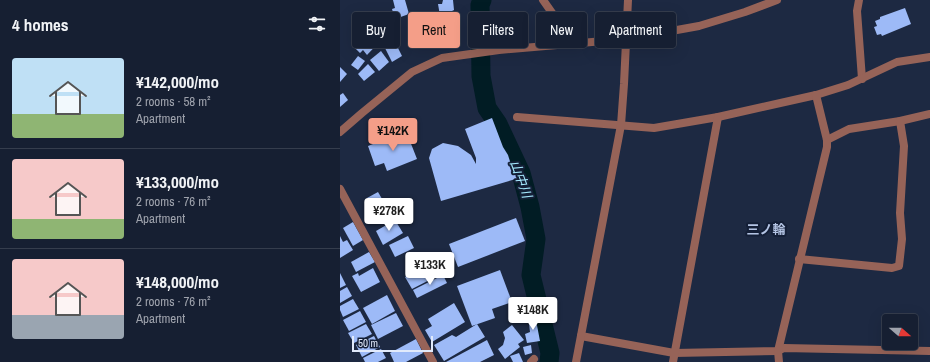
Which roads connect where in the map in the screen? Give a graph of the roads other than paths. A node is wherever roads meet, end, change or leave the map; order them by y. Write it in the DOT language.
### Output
graph roads {
  1 [pos="543,0"];
  2 [pos="628,0"];
  3 [pos="777,0"];
  4 [pos="858,0"];
  5 [pos="551,12"];
  6 [pos="628,12"];
  7 [pos="676,30"];
  8 [pos="536,47"];
  9 [pos="626,48"];
  10 [pos="930,57"];
  11 [pos="862,79"];
  12 [pos="816,95"];
  13 [pos="930,114"];
  14 [pos="517,117"];
  15 [pos="718,117"];
  16 [pos="900,120"];
  17 [pos="621,125"];
  18 [pos="340,132"];
  19 [pos="827,140"];
  20 [pos="340,189"];
  21 [pos="800,259"];
  22 [pos="581,336"];
  23 [pos="930,350"];
  24 [pos="778,351"];
  25 [pos="674,358"];
  26 [pos="433,362"];
  27 [pos="576,362"];
  28 [pos="778,362"];
  1 -- 5 [label="street"];
  2 -- 6 [label="street"];
  3 -- 7 [label="street"];
  4 -- 11 [label="street"];
  8 -- 18 [label="street"];
  9 -- 17 [label="street"];
  10 -- 11 [label="street"];
  11 -- 12 [label="street"];
  12 -- 15 [label="street"];
  12 -- 19 [label="street"];
  13 -- 16 [label="street"];
  14 -- 17 [label="street"];
  15 -- 17 [label="street"];
  15 -- 25 [label="street"];
  16 -- 19 [label="street"];
  16 -- 21 [label="street"];
  17 -- 22 [label="street"];
  19 -- 21 [label="street"];
  20 -- 26 [label="street"];
  21 -- 24 [label="street"];
  22 -- 25 [label="street"];
  22 -- 27 [label="street"];
  23 -- 24 [label="street"];
  24 -- 25 [label="street"];
  24 -- 28 [label="street"];
}
